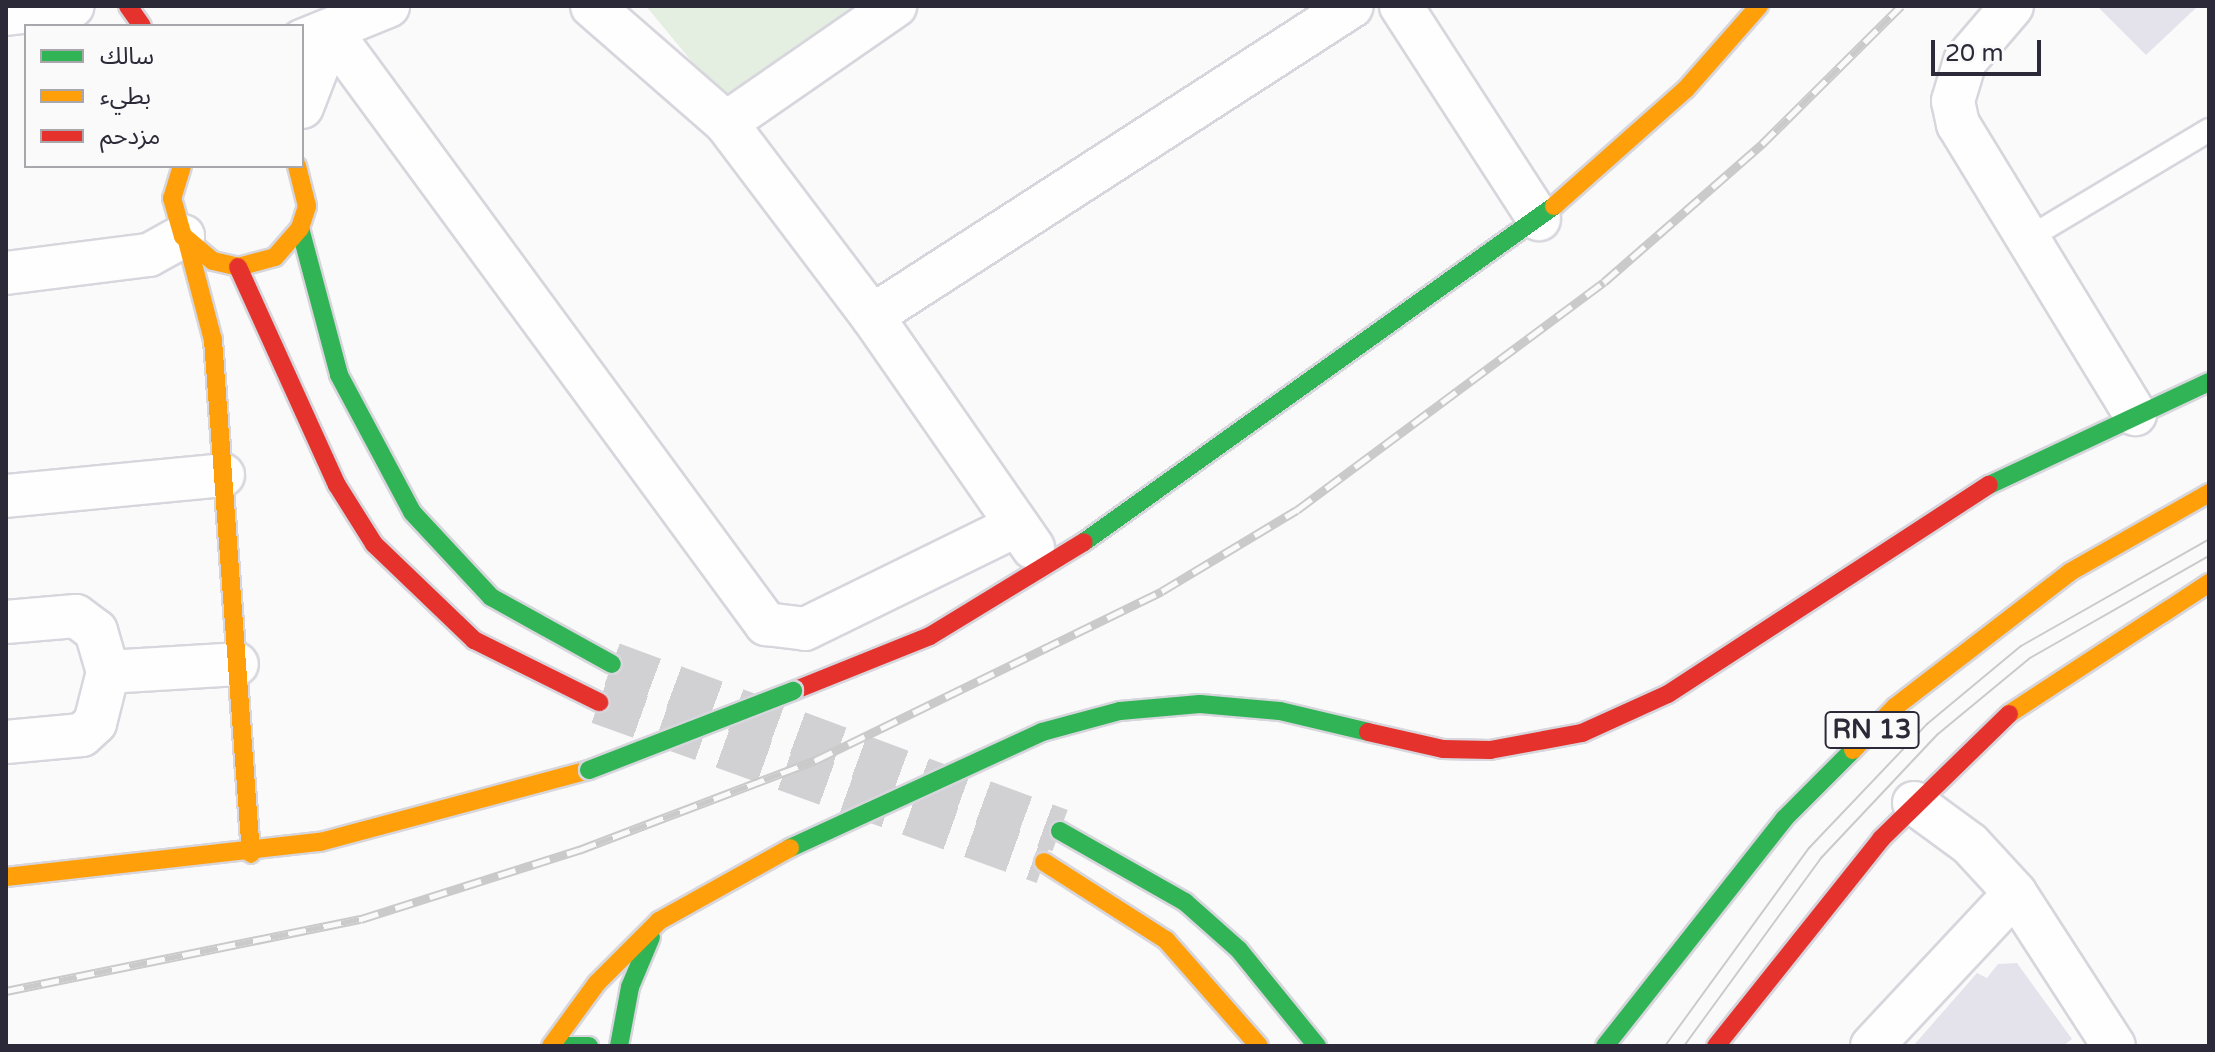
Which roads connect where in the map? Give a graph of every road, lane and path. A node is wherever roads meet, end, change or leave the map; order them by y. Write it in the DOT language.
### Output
graph roads {
  1 [pos="73,6"];
  2 [pos="126,6"];
  3 [pos="388,6"];
  4 [pos="592,6"];
  5 [pos="895,6"];
  6 [pos="1352,6"];
  7 [pos="1401,6"];
  8 [pos="1759,6"];
  9 [pos="2012,6"];
  10 [pos="6,14"];
  11 [pos="140,24"];
  12 [pos="317,36"];
  13 [pos="304,98"];
  14 [pos="726,123"];
  15 [pos="2209,130"];
  16 [pos="298,168"];
  17 [pos="177,170"];
  18 [pos="1539,219"];
  19 [pos="300,228"];
  20 [pos="185,239"];
  21 [pos="2027,239"];
  22 [pos="233,267"];
  23 [pos="6,273"];
  24 [pos="872,316"];
  25 [pos="213,340"];
  26 [pos="2209,382"];
  27 [pos="2135,414"];
  28 [pos="223,475"];
  29 [pos="2209,493"];
  30 [pos="6,496"];
  31 [pos="1017,525"];
  32 [pos="1047,569"];
  33 [pos="2209,583"];
  34 [pos="6,622"];
  35 [pos="237,664"];
  36 [pos="612,664"];
  37 [pos="108,672"];
  38 [pos="599,702"];
  39 [pos="6,742"];
  40 [pos="1914,803"];
  41 [pos="1060,831"];
  42 [pos="251,854"];
  43 [pos="1044,862"];
  44 [pos="6,877"];
  45 [pos="2015,893"];
  46 [pos="659,921"];
  47 [pos="1622,1025"];
  48 [pos="551,1046"];
  49 [pos="563,1046"];
  50 [pos="589,1046"];
  51 [pos="619,1046"];
  52 [pos="1259,1046"];
  53 [pos="1317,1046"];
  54 [pos="1592,1046"];
  55 [pos="1605,1046"];
  56 [pos="1716,1046"];
  57 [pos="1872,1046"];
  58 [pos="2114,1046"];
  1 -- 10 [label="street"];
  2 -- 11 [label="main road"];
  3 -- 12 [label="street"];
  4 -- 14 [label="street"];
  5 -- 14 [label="street"];
  6 -- 24 [label="street"];
  7 -- 18 [label="street"];
  8 -- 18 [label="main road"];
  9 -- 21 [label="street"];
  12 -- 13 [label="street"];
  12 -- 31 [label="street"];
  14 -- 24 [label="street"];
  15 -- 21 [label="lane"];
  16 -- 19 [label="main road"];
  17 -- 20 [label="main road"];
  18 -- 32 [label="main road"];
  19 -- 22 [label="main road"];
  19 -- 36 [label="main road"];
  20 -- 22 [label="main road"];
  20 -- 23 [label="street"];
  20 -- 25 [label="main road"];
  21 -- 27 [label="street"];
  22 -- 25 [label="main road"];
  22 -- 38 [label="main road"];
  24 -- 31 [label="street"];
  25 -- 28 [label="main road"];
  26 -- 27 [label="main road"];
  27 -- 46 [label="main road"];
  28 -- 30 [label="street"];
  28 -- 35 [label="main road"];
  29 -- 47 [label="main road, RN 13"];
  31 -- 32 [label="street"];
  32 -- 42 [label="main road, bridge"];
  33 -- 40 [label="main road, RN 13"];
  34 -- 37 [label="street"];
  35 -- 37 [label="street"];
  35 -- 42 [label="main road"];
  37 -- 39 [label="street"];
  40 -- 45 [label="street"];
  40 -- 56 [label="main road, RN 13"];
  41 -- 53 [label="main road"];
  42 -- 44 [label="main road"];
  43 -- 52 [label="main road"];
  45 -- 57 [label="street"];
  45 -- 58 [label="street"];
  46 -- 48 [label="main road"];
  46 -- 51 [label="main road"];
  47 -- 54 [label="main road"];
  47 -- 55 [label="main road, RN 13"];
  49 -- 50 [label="main road"];
}
